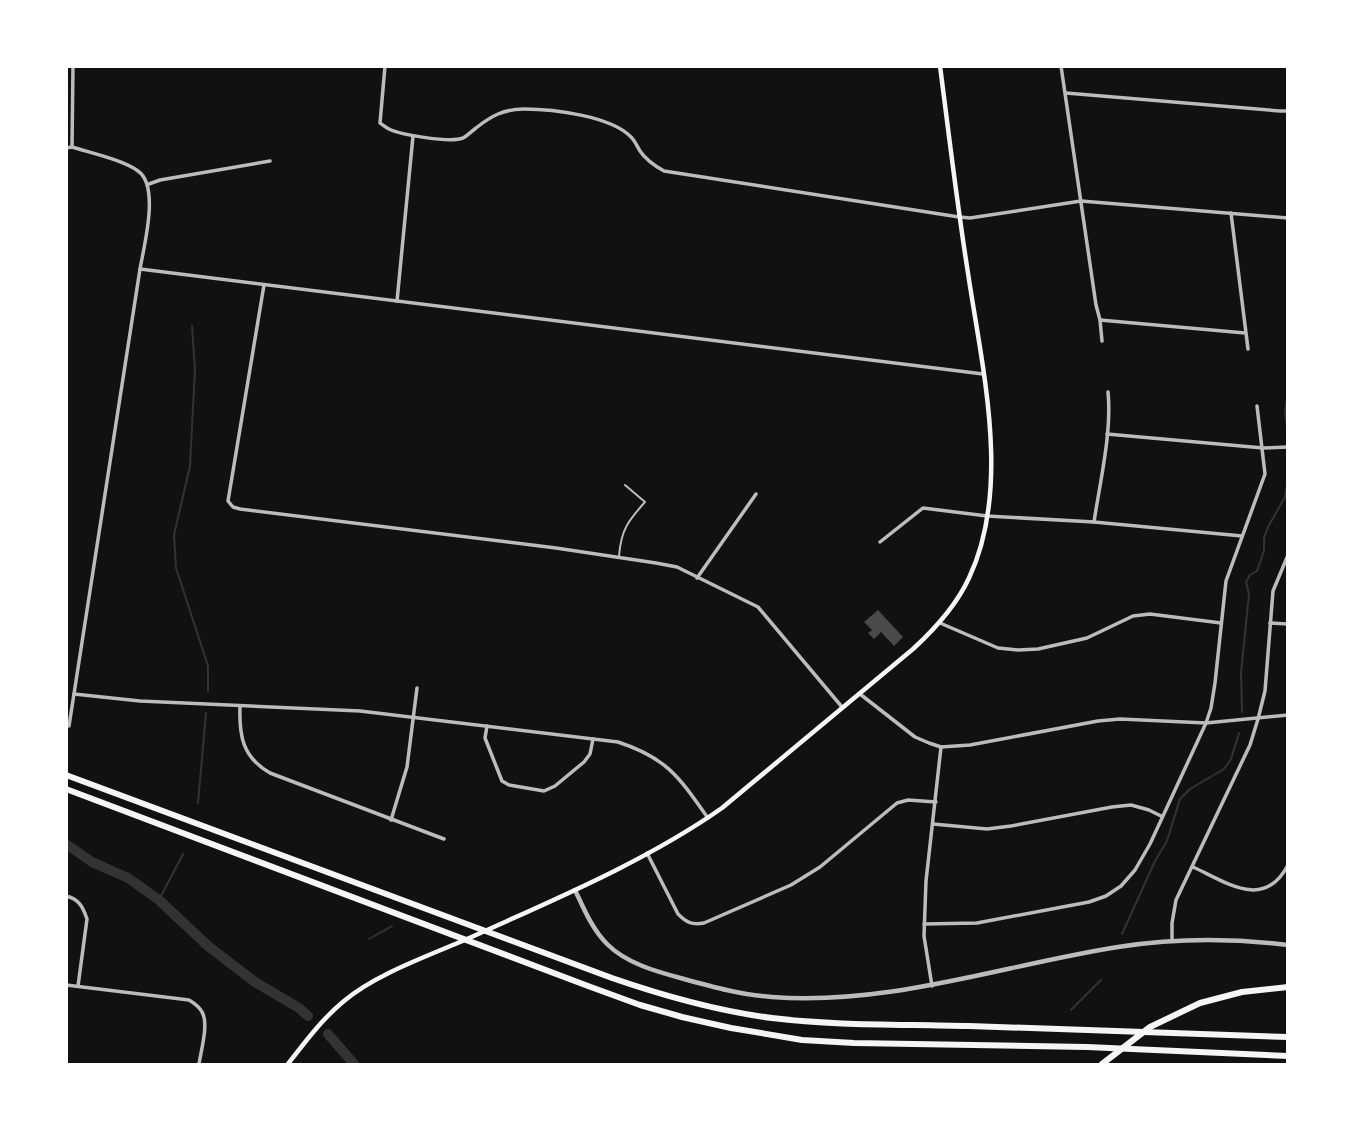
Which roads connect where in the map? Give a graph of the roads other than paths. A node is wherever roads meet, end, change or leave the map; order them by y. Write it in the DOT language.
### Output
graph roads {
  1 [pos="73,66"];
  2 [pos="385,66"];
  3 [pos="940,66"];
  4 [pos="1061,66"];
  5 [pos="1066,93"];
  6 [pos="1287,111"];
  7 [pos="413,136"];
  8 [pos="72,147"];
  9 [pos="66,148"];
  10 [pos="270,161"];
  11 [pos="149,184"];
  12 [pos="1081,201"];
  13 [pos="1231,213"];
  14 [pos="959,217"];
  15 [pos="1287,218"];
  16 [pos="140,269"];
  17 [pos="264,285"];
  18 [pos="397,301"];
  19 [pos="1100,320"];
  20 [pos="1245,333"];
  21 [pos="1102,341"];
  22 [pos="1248,349"];
  23 [pos="983,374"];
  24 [pos="1108,392"];
  25 [pos="1256,406"];
  26 [pos="1107,435"];
  27 [pos="1287,447"];
  28 [pos="1263,448"];
  29 [pos="625,485"];
  30 [pos="755,494"];
  31 [pos="987,516"];
  32 [pos="1094,522"];
  33 [pos="1242,536"];
  34 [pos="880,542"];
  35 [pos="1287,555"];
  36 [pos="619,557"];
  37 [pos="697,578"];
  38 [pos="940,622"];
  39 [pos="1270,622"];
  40 [pos="1221,623"];
  41 [pos="1287,624"];
  42 [pos="417,688"];
  43 [pos="74,694"];
  44 [pos="860,694"];
  45 [pos="240,706"];
  46 [pos="842,707"];
  47 [pos="1287,715"];
  48 [pos="414,717"];
  49 [pos="1258,719"];
  50 [pos="1206,723"];
  51 [pos="69,726"];
  52 [pos="487,726"];
  53 [pos="593,739"];
  54 [pos="941,747"];
  55 [pos="66,775"];
  56 [pos="66,789"];
  57 [pos="936,802"];
  58 [pos="1162,817"];
  59 [pos="708,818"];
  60 [pos="391,820"];
  61 [pos="933,824"];
  62 [pos="444,839"];
  63 [pos="647,853"];
  64 [pos="1287,865"];
  65 [pos="1193,867"];
  66 [pos="575,890"];
  67 [pos="66,896"];
  68 [pos="925,924"];
  69 [pos="1172,940"];
  70 [pos="1287,945"];
  71 [pos="66,985"];
  72 [pos="78,986"];
  73 [pos="932,986"];
  74 [pos="1287,987"];
  75 [pos="1287,1037"];
  76 [pos="1287,1056"];
  77 [pos="199,1065"];
  78 [pos="288,1065"];
  79 [pos="1102,1065"];
  1 -- 8 [label="street"];
  2 -- 7 [label="street"];
  3 -- 14 [label="main road"];
  4 -- 5 [label="street"];
  5 -- 6 [label="street"];
  5 -- 12 [label="street"];
  7 -- 14 [label="street"];
  7 -- 18 [label="street"];
  8 -- 9 [label="street"];
  8 -- 11 [label="street"];
  10 -- 11 [label="street"];
  11 -- 16 [label="street"];
  12 -- 13 [label="street"];
  12 -- 14 [label="street"];
  12 -- 19 [label="street"];
  13 -- 15 [label="street"];
  13 -- 20 [label="street"];
  14 -- 23 [label="main road"];
  16 -- 17 [label="street"];
  16 -- 43 [label="street"];
  17 -- 18 [label="street"];
  17 -- 36 [label="street"];
  18 -- 23 [label="street"];
  19 -- 20 [label="street"];
  19 -- 21 [label="street"];
  20 -- 22 [label="street"];
  23 -- 31 [label="main road"];
  24 -- 26 [label="street"];
  25 -- 28 [label="street"];
  26 -- 28 [label="street"];
  26 -- 32 [label="street"];
  27 -- 28 [label="street"];
  28 -- 33 [label="street"];
  29 -- 36 [label="lane"];
  30 -- 37 [label="street"];
  31 -- 32 [label="street"];
  31 -- 34 [label="street"];
  31 -- 38 [label="main road"];
  32 -- 33 [label="street"];
  33 -- 40 [label="street"];
  35 -- 39 [label="street"];
  36 -- 37 [label="street"];
  37 -- 46 [label="street"];
  38 -- 40 [label="street"];
  38 -- 44 [label="main road"];
  39 -- 41 [label="street"];
  39 -- 49 [label="street"];
  40 -- 50 [label="street"];
  42 -- 48 [label="street"];
  43 -- 45 [label="street"];
  43 -- 51 [label="street"];
  44 -- 46 [label="main road"];
  44 -- 54 [label="street"];
  45 -- 48 [label="street"];
  45 -- 60 [label="street"];
  46 -- 59 [label="main road"];
  47 -- 49 [label="street"];
  48 -- 52 [label="street"];
  48 -- 60 [label="street"];
  49 -- 50 [label="street"];
  49 -- 65 [label="street"];
  50 -- 54 [label="street"];
  50 -- 58 [label="street"];
  52 -- 53 [label="street"];
  52 -- 53 [label="street"];
  53 -- 59 [label="street"];
  54 -- 57 [label="street"];
  55 -- 75 [label="highway"];
  56 -- 76 [label="highway"];
  57 -- 61 [label="street"];
  57 -- 63 [label="street"];
  58 -- 61 [label="street"];
  58 -- 68 [label="street"];
  59 -- 63 [label="main road"];
  60 -- 62 [label="street"];
  61 -- 68 [label="street"];
  63 -- 66 [label="main road"];
  64 -- 65 [label="street"];
  65 -- 69 [label="street"];
  66 -- 73 [label="street"];
  66 -- 78 [label="main road"];
  67 -- 72 [label="street"];
  68 -- 73 [label="street"];
  69 -- 70 [label="street"];
  69 -- 73 [label="street"];
  71 -- 72 [label="street"];
  72 -- 77 [label="street"];
  74 -- 79 [label="highway"];
}
